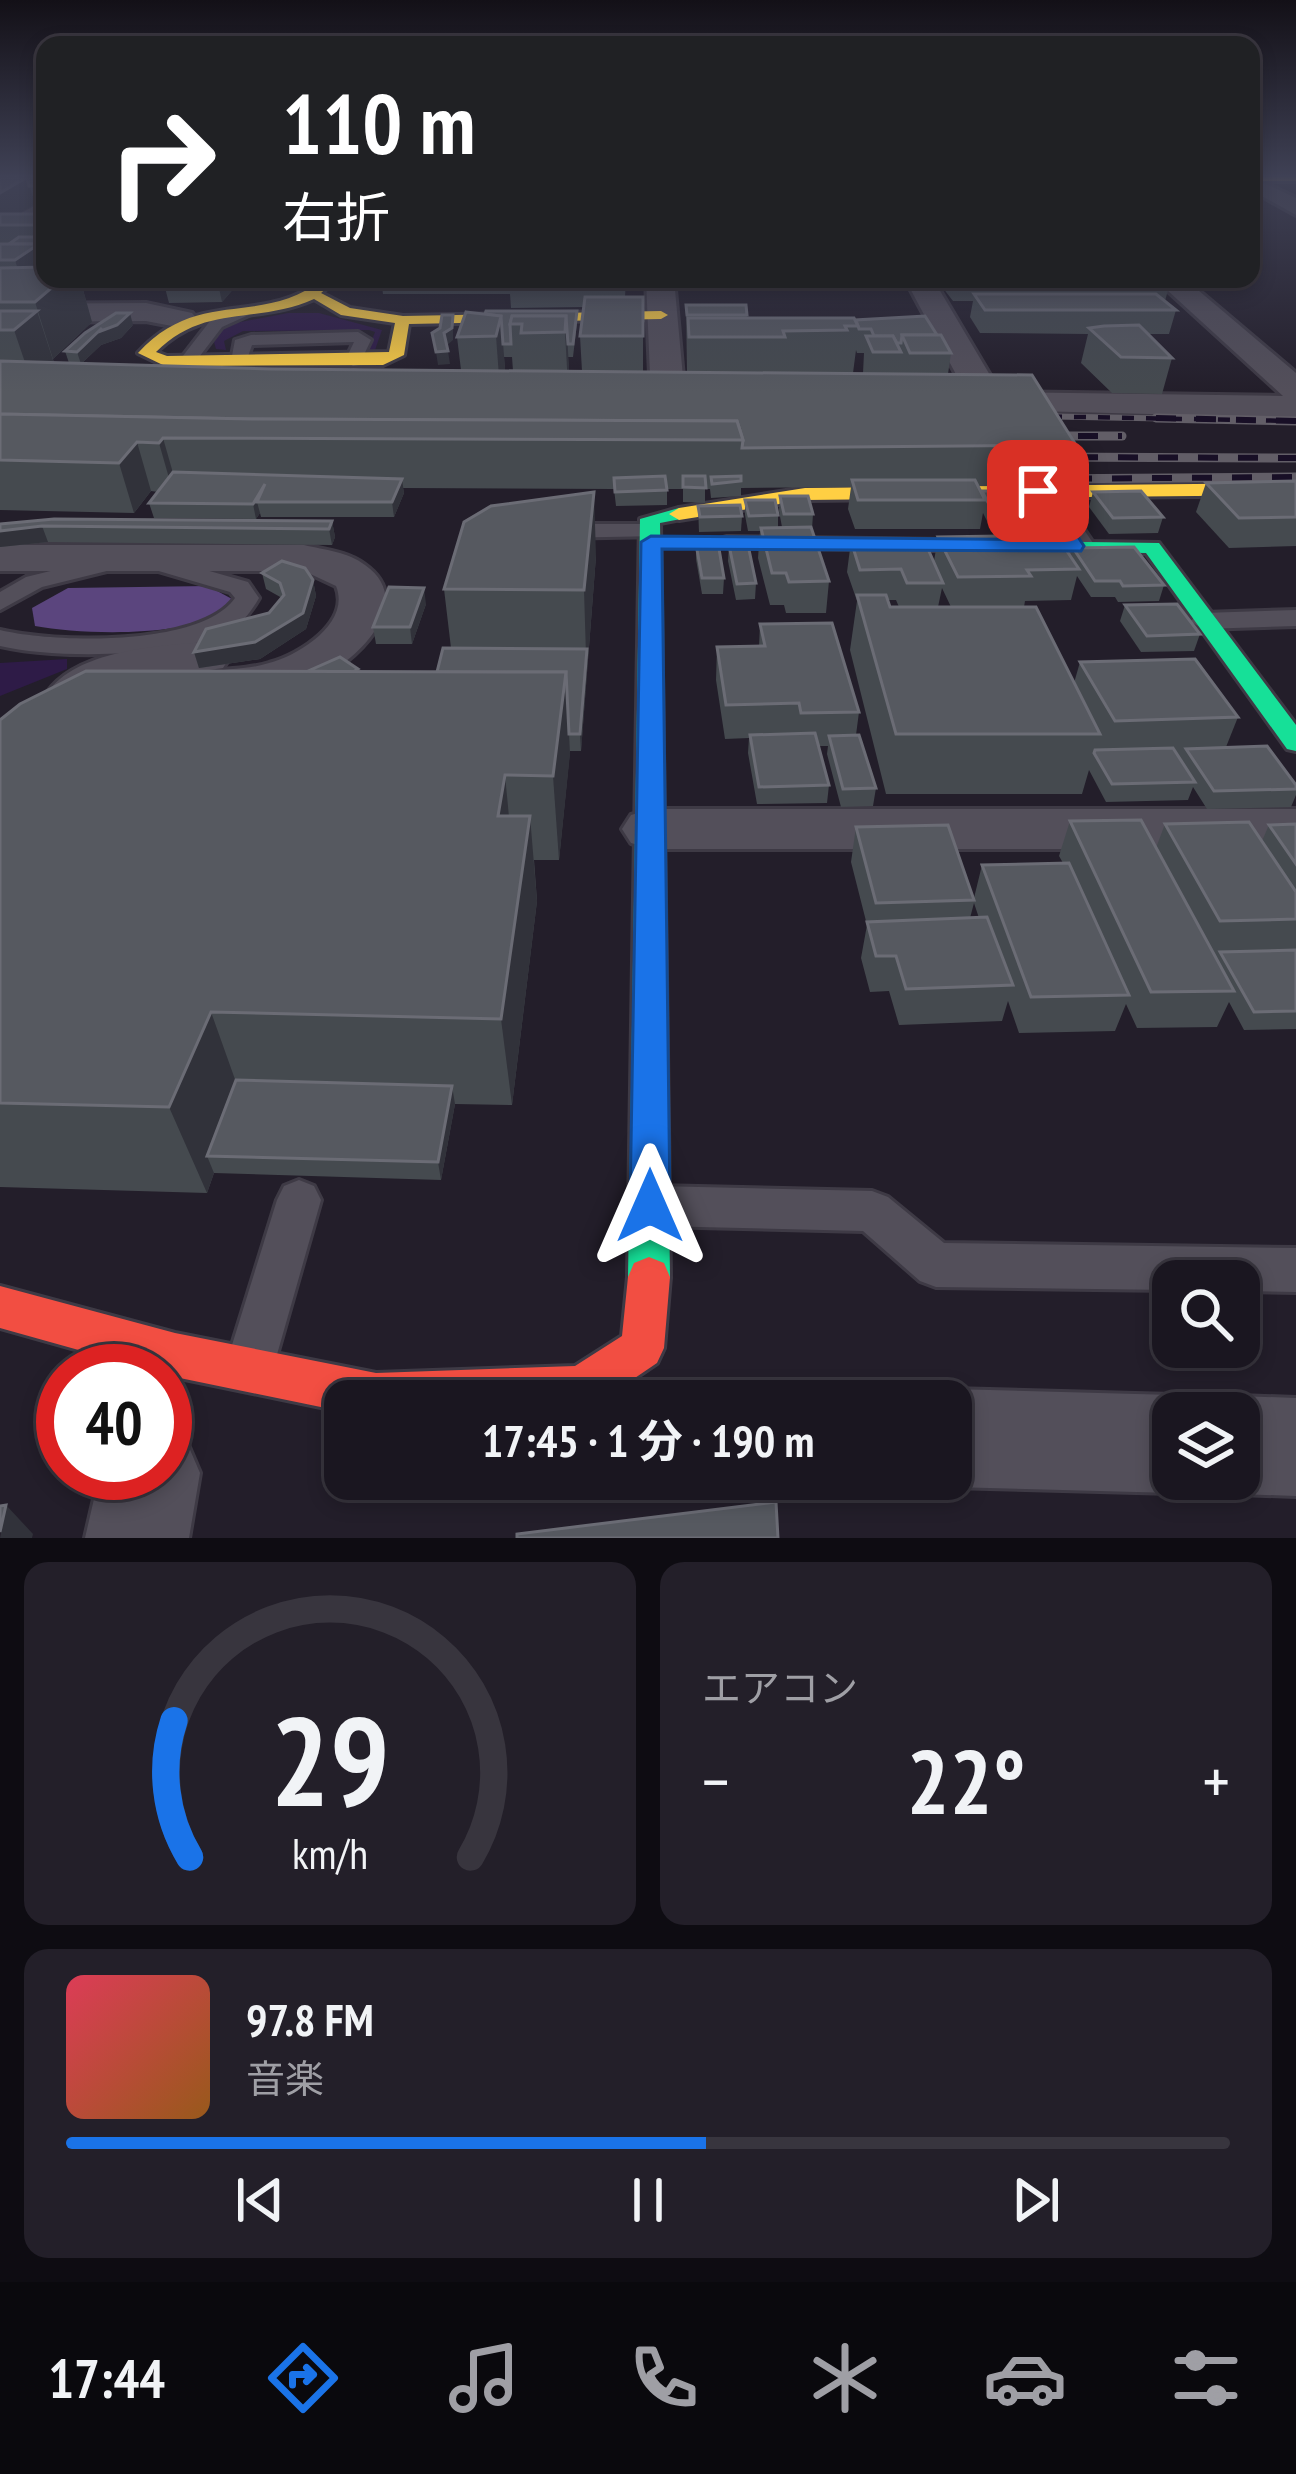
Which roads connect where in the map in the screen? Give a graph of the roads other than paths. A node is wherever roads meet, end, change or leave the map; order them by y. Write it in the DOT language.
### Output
graph roads {
  1 [pos="169,288"];
  2 [pos="325,288"];
  3 [pos="660,288"];
  4 [pos="924,288"];
  5 [pos="1179,288"];
  6 [pos="146,312"];
  7 [pos="346,312"];
  8 [pos="0,313"];
  9 [pos="256,313"];
  10 [pos="661,315"];
  11 [pos="182,319"];
  12 [pos="403,320"];
  13 [pos="150,359"];
  14 [pos="371,360"];
  15 [pos="187,361"];
  16 [pos="111,370"];
  17 [pos="427,381"];
  18 [pos="1296,390"];
  19 [pos="626,398"];
  20 [pos="668,399"];
  21 [pos="710,399"];
  22 [pos="945,402"];
  23 [pos="989,403"];
  24 [pos="1296,407"];
  25 [pos="1296,489"];
  26 [pos="1038,491"];
  27 [pos="538,531"];
  28 [pos="667,540"];
  29 [pos="1073,546"];
  30 [pos="136,557"];
  31 [pos="0,559"];
  32 [pos="0,603"];
  33 [pos="1296,618"];
  34 [pos="1203,621"];
  35 [pos="0,638"];
  36 [pos="205,657"];
  37 [pos="1296,743"];
  38 [pos="652,830"];
  39 [pos="1296,830"];
  40 [pos="299,1200"];
  41 [pos="650,1206"];
  42 [pos="1296,1270"];
  43 [pos="0,1307"];
  44 [pos="658,1374"];
  45 [pos="196,1375"];
  46 [pos="972,1439"];
  47 [pos="1152,1443"];
  48 [pos="1260,1446"];
  49 [pos="1296,1447"];
  50 [pos="145,1500"];
  51 [pos="137,1538"];
  1 -- 6 [label="street"];
  2 -- 7 [label="street"];
  2 -- 9 [label="street"];
  3 -- 10 [label="street"];
  4 -- 23 [label="street"];
  5 -- 18 [label="street"];
  6 -- 8 [label="street"];
  6 -- 11 [label="street"];
  7 -- 9 [label="street"];
  7 -- 12 [label="street"];
  9 -- 11 [label="street"];
  9 -- 15 [label="lane"];
  10 -- 12 [label="street"];
  10 -- 20 [label="street"];
  11 -- 13 [label="street"];
  12 -- 14 [label="street"];
  13 -- 15 [label="street"];
  13 -- 16 [label="street"];
  14 -- 15 [label="street"];
  14 -- 17 [label="street"];
  19 -- 20 [label="street"];
  20 -- 21 [label="street"];
  22 -- 23 [label="street"];
  23 -- 24 [label="street"];
  25 -- 26 [label="street"];
  26 -- 28 [label="street"];
  26 -- 29 [label="street"];
  27 -- 28 [label="lane"];
  28 -- 29 [label="street"];
  28 -- 38 [label="street"];
  29 -- 34 [label="street"];
  30 -- 31 [label="street"];
  30 -- 32 [label="lane"];
  30 -- 35 [label="lane"];
  30 -- 36 [label="street"];
  33 -- 34 [label="lane"];
  34 -- 37 [label="street"];
  38 -- 39 [label="street"];
  38 -- 41 [label="street"];
  40 -- 45 [label="lane"];
  41 -- 42 [label="lane"];
  41 -- 44 [label="street"];
  43 -- 45 [label="street"];
  44 -- 45 [label="street"];
  46 -- 47 [label="street"];
  48 -- 49 [label="street"];
  50 -- 51 [label="street"];
}
